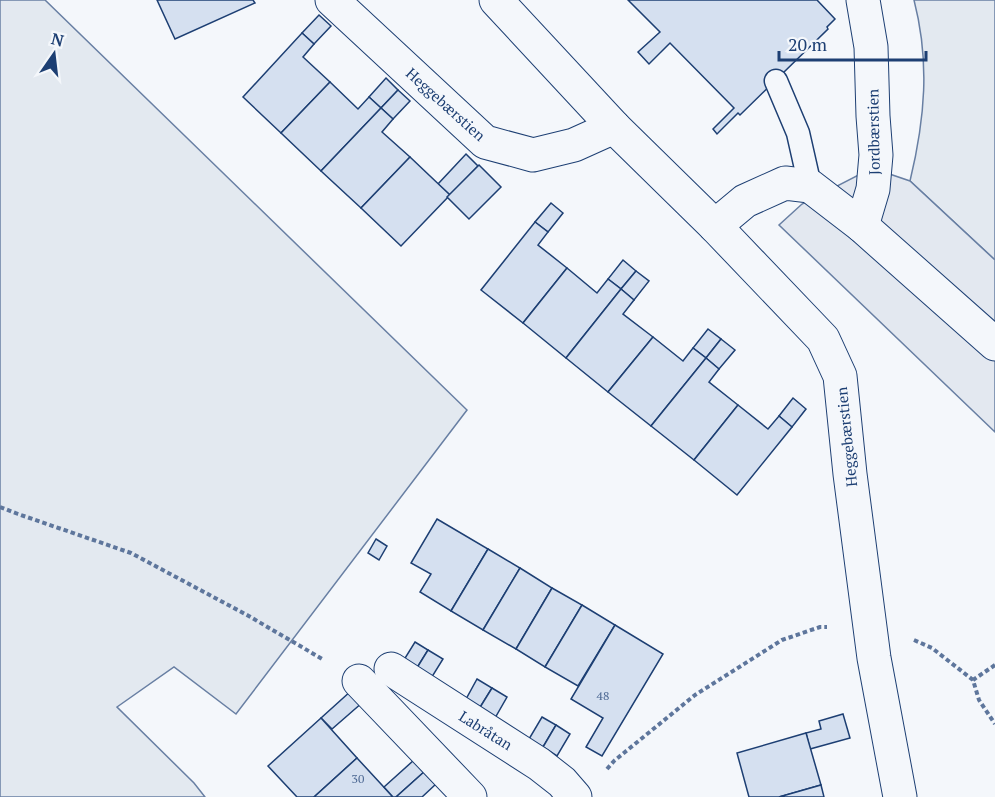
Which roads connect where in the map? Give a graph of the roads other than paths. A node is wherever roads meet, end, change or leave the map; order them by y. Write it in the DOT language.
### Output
graph roads {
  1 [pos="332,0"];
  2 [pos="496,0"];
  3 [pos="862,0"];
  4 [pos="776,81"];
  5 [pos="614,127"];
  6 [pos="810,186"];
  7 [pos="716,226"];
  8 [pos="862,226"];
  9 [pos="995,344"];
  10 [pos="391,669"];
  11 [pos="359,681"];
  12 [pos="470,797"];
  13 [pos="575,797"];
  14 [pos="900,797"];
  1 -- 5 [label="street, Heggebærstien"];
  2 -- 5 [label="street, Heggebærstien"];
  3 -- 8 [label="street, Jordbærstien"];
  4 -- 6 [label="lane"];
  5 -- 7 [label="street, Heggebærstien"];
  6 -- 7 [label="street"];
  6 -- 8 [label="street"];
  7 -- 14 [label="street, Heggebærstien"];
  8 -- 9 [label="street"];
  10 -- 13 [label="street, Labråtan"];
  11 -- 12 [label="street"];
}
